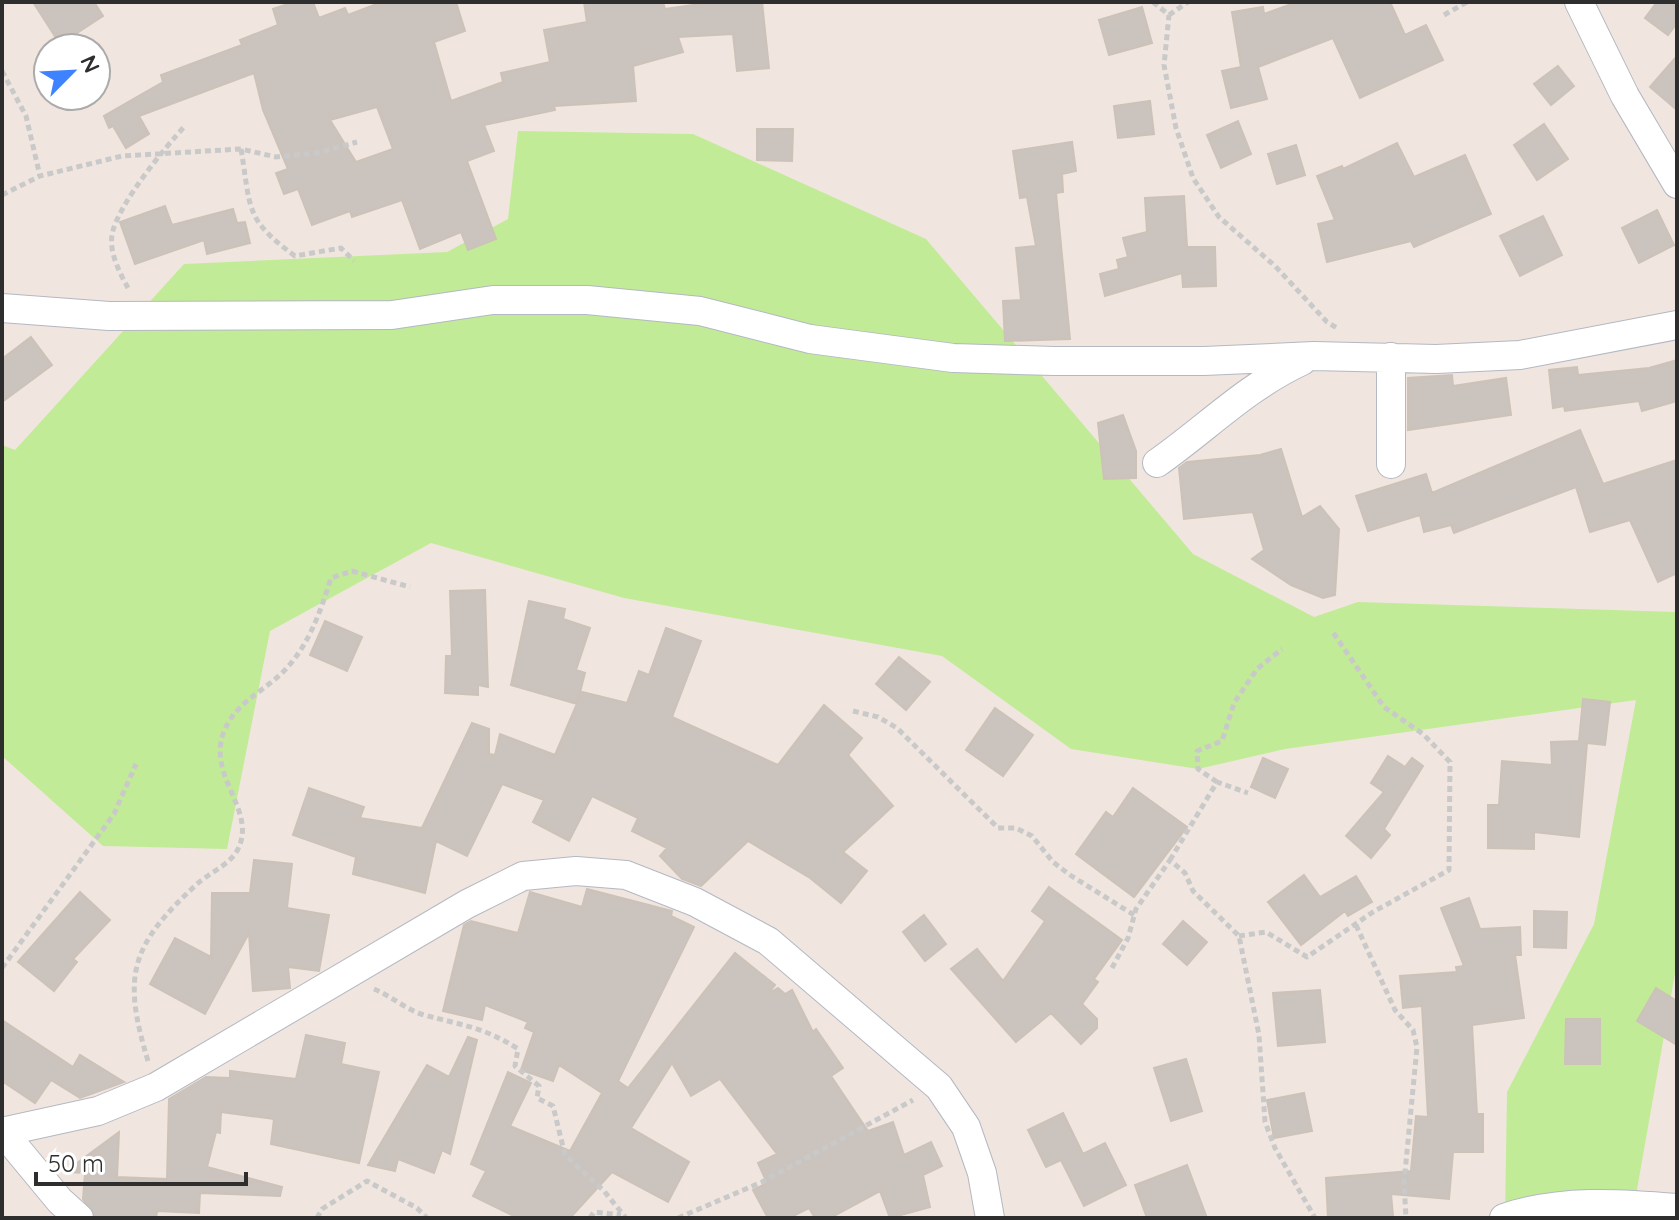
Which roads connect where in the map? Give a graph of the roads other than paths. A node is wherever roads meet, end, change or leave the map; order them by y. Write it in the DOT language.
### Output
graph roads {
  1 [pos="1579,2"];
  2 [pos="1677,184"];
  3 [pos="2,308"];
  4 [pos="1677,325"];
  5 [pos="1314,356"];
  6 [pos="1391,357"];
  7 [pos="1157,463"];
  8 [pos="1391,464"];
  9 [pos="2,1132"];
  10 [pos="1677,1208"];
  11 [pos="79,1218"];
  12 [pos="990,1218"];
  13 [pos="1504,1218"];
  1 -- 2 [label="street"];
  3 -- 5 [label="street"];
  4 -- 6 [label="street"];
  5 -- 6 [label="street"];
  5 -- 7 [label="street"];
  6 -- 8 [label="street"];
  9 -- 11 [label="street"];
  9 -- 12 [label="street"];
  10 -- 13 [label="street"];
}
